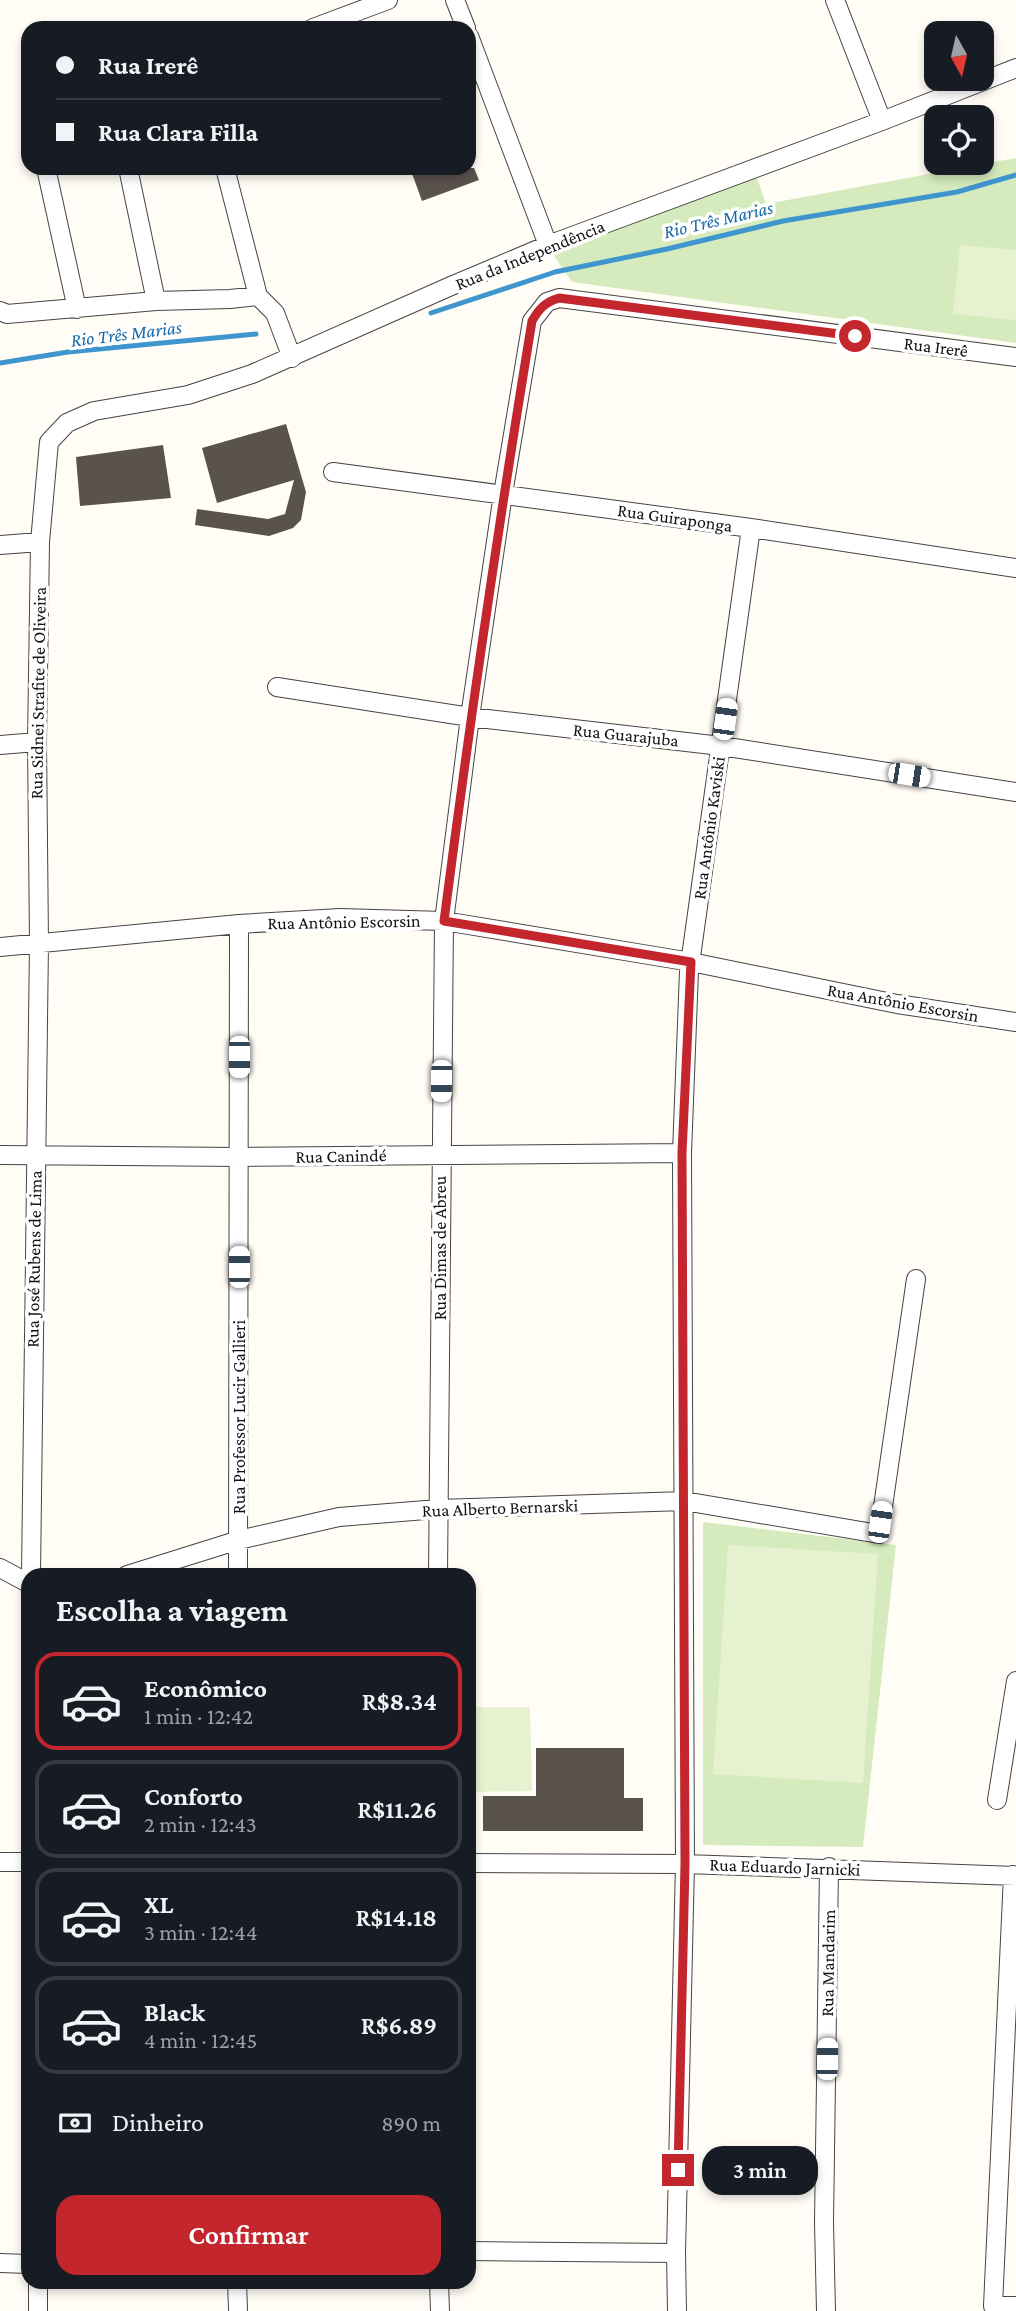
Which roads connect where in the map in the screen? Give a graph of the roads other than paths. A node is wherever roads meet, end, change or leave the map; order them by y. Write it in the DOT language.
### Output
graph roads {
  1 [pos="388,0"];
  2 [pos="455,0"];
  3 [pos="835,0"];
  4 [pos="332,21"];
  5 [pos="463,21"];
  6 [pos="476,55"];
  7 [pos="1016,68"];
  8 [pos="882,121"];
  9 [pos="48,175"];
  10 [pos="129,175"];
  11 [pos="227,175"];
  12 [pos="548,246"];
  13 [pos="258,296"];
  14 [pos="156,302"];
  15 [pos="78,309"];
  16 [pos="0,311"];
  17 [pos="532,321"];
  18 [pos="1016,357"];
  19 [pos="292,358"];
  20 [pos="49,442"];
  21 [pos="333,472"];
  22 [pos="503,494"];
  23 [pos="751,528"];
  24 [pos="40,542"];
  25 [pos="0,545"];
  26 [pos="1016,568"];
  27 [pos="277,687"];
  28 [pos="470,718"];
  29 [pos="37,742"];
  30 [pos="0,745"];
  31 [pos="721,746"];
  32 [pos="1016,792"];
  33 [pos="444,921"];
  34 [pos="239,924"];
  35 [pos="38,943"];
  36 [pos="0,947"];
  37 [pos="691,962"];
  38 [pos="1016,1023"];
  39 [pos="682,1153"];
  40 [pos="0,1155"];
  41 [pos="35,1156"];
  42 [pos="440,1156"];
  43 [pos="240,1157"];
  44 [pos="916,1279"];
  45 [pos="684,1501"];
  46 [pos="438,1509"];
  47 [pos="239,1539"];
  48 [pos="0,1568"];
  49 [pos="31,1568"];
  50 [pos="149,1568"];
  51 [pos="238,1568"];
  52 [pos="438,1568"];
  53 [pos="21,1579"];
  54 [pos="1016,1681"];
  55 [pos="997,1800"];
  56 [pos="21,1861"];
  57 [pos="0,1862"];
  58 [pos="476,1863"];
  59 [pos="685,1864"];
  60 [pos="829,1867"];
  61 [pos="1014,1876"];
  62 [pos="476,2251"];
  63 [pos="676,2253"];
  64 [pos="0,2263"];
  65 [pos="21,2264"];
  66 [pos="38,2289"];
  67 [pos="237,2289"];
  68 [pos="439,2289"];
  69 [pos="1016,2306"];
  70 [pos="238,2309"];
  71 [pos="38,2311"];
  72 [pos="440,2311"];
  73 [pos="677,2311"];
  74 [pos="826,2311"];
  1 -- 4 [label="street"];
  2 -- 5 [label="street"];
  3 -- 8 [label="street"];
  6 -- 12 [label="street"];
  7 -- 8 [label="street, Rua da Independência"];
  8 -- 12 [label="street, Rua da Independência"];
  9 -- 15 [label="street"];
  10 -- 14 [label="street"];
  11 -- 13 [label="street"];
  12 -- 19 [label="street, Rua da Independência"];
  13 -- 14 [label="street"];
  13 -- 19 [label="street"];
  14 -- 15 [label="street"];
  15 -- 16 [label="street"];
  17 -- 18 [label="street, Rua Irerê"];
  17 -- 22 [label="street, Rua Dimas de Abreu"];
  19 -- 20 [label="street, Rua da Independência"];
  20 -- 24 [label="street, Rua Sidnei Strafite de Oliveira"];
  21 -- 22 [label="street, Rua Guiraponga"];
  22 -- 23 [label="street, Rua Guiraponga"];
  22 -- 28 [label="street, Rua Dimas de Abreu"];
  23 -- 26 [label="street, Rua Guiraponga"];
  23 -- 31 [label="street, Rua Antônio Kaviski"];
  24 -- 25 [label="street"];
  24 -- 29 [label="street, Rua Sidnei Strafite de Oliveira"];
  27 -- 28 [label="street, Rua Guarajuba"];
  28 -- 31 [label="street, Rua Guarajuba"];
  28 -- 33 [label="street, Rua Dimas de Abreu"];
  29 -- 30 [label="street"];
  29 -- 35 [label="street, Rua Sidnei Strafite de Oliveira"];
  31 -- 32 [label="street, Rua Guarajuba"];
  31 -- 37 [label="street, Rua Antônio Kaviski"];
  33 -- 34 [label="street, Rua Antônio Escorsin"];
  33 -- 37 [label="street, Rua Antônio Escorsin"];
  33 -- 42 [label="street, Rua Dimas de Abreu"];
  34 -- 35 [label="street, Rua Antônio Escorsin"];
  34 -- 43 [label="street, Rua Professor Lucir Gallieri"];
  35 -- 36 [label="street, Rua Antônio Escorsin"];
  35 -- 41 [label="street, Rua José Rubens de Lima"];
  37 -- 38 [label="street, Rua Antônio Escorsin"];
  37 -- 39 [label="street, Rua Antônio Kaviski"];
  39 -- 42 [label="street, Rua Canindé"];
  39 -- 45 [label="street, Rua Antônio Kaviski"];
  40 -- 41 [label="street, Rua Canindé"];
  41 -- 43 [label="street, Rua Canindé"];
  41 -- 49 [label="street, Rua José Rubens de Lima"];
  42 -- 43 [label="street, Rua Canindé"];
  42 -- 46 [label="street, Rua Dimas de Abreu"];
  43 -- 47 [label="street, Rua Professor Lucir Gallieri"];
  44 -- 45 [label="street, Rua Alberto Bernarski"];
  45 -- 46 [label="street, Rua Alberto Bernarski"];
  45 -- 59 [label="street, Rua Antônio Kaviski"];
  46 -- 47 [label="street, Rua Alberto Bernarski"];
  46 -- 52 [label="street, Rua Dimas de Abreu"];
  47 -- 50 [label="street, Rua Alberto Bernarski"];
  47 -- 51 [label="street, Rua Professor Lucir Gallieri"];
  48 -- 53 [label="street"];
  54 -- 55 [label="street"];
  56 -- 57 [label="street"];
  58 -- 59 [label="street, Rua Eduardo Jarnicki"];
  59 -- 60 [label="street, Rua Eduardo Jarnicki"];
  59 -- 63 [label="street, Rua Antônio Kaviski"];
  60 -- 61 [label="street, Rua Eduardo Jarnicki"];
  60 -- 74 [label="street, Rua Mandarim"];
  61 -- 69 [label="street"];
  62 -- 63 [label="street"];
  63 -- 73 [label="street, Rua Antônio Kaviski"];
  64 -- 65 [label="street"];
  66 -- 71 [label="street"];
  67 -- 70 [label="street"];
  68 -- 72 [label="street"];
}
